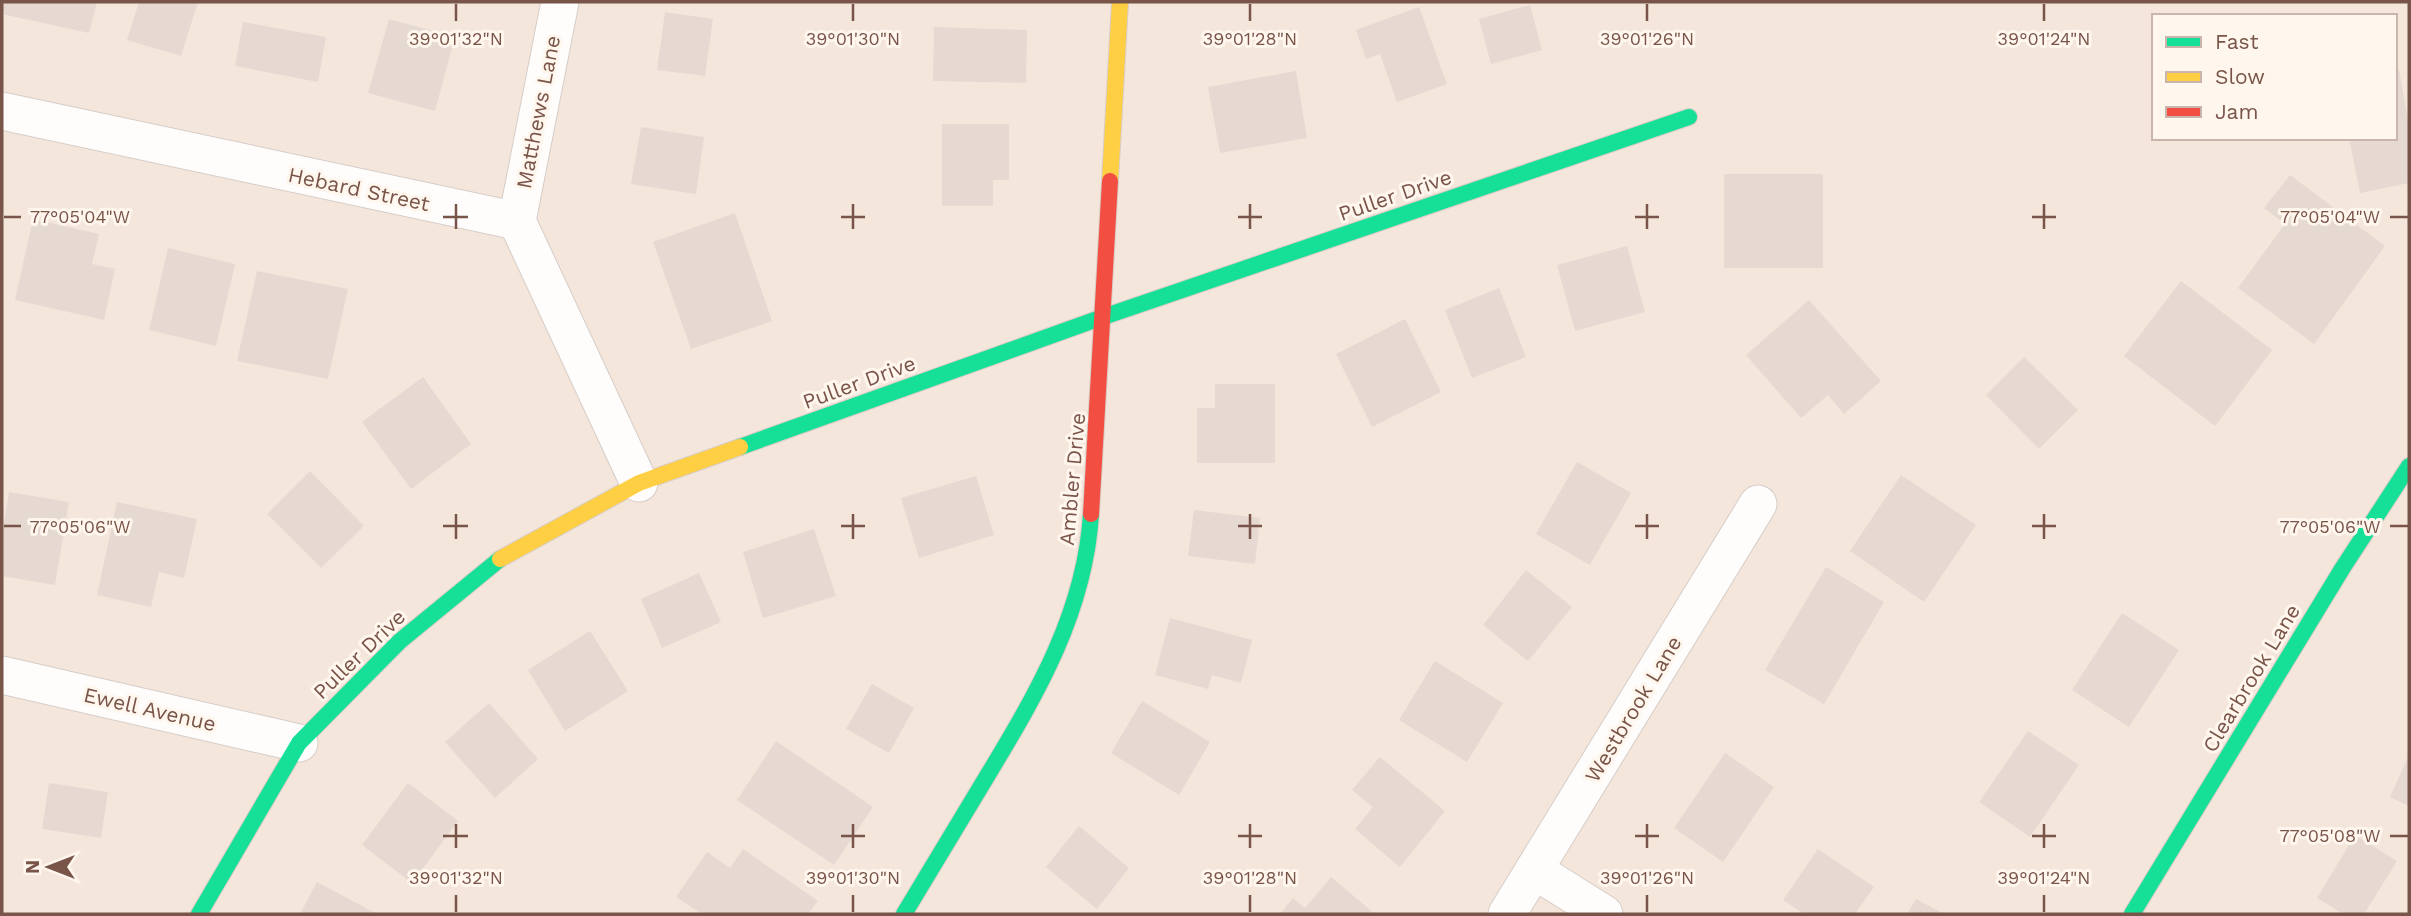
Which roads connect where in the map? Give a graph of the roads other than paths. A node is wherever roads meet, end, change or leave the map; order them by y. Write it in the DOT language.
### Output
graph roads {
  1 [pos="560,2"];
  2 [pos="1120,2"];
  3 [pos="2,111"];
  4 [pos="1689,117"];
  5 [pos="517,221"];
  6 [pos="1103,317"];
  7 [pos="2409,466"];
  8 [pos="639,483"];
  9 [pos="1758,504"];
  10 [pos="2,675"];
  11 [pos="299,743"];
  12 [pos="1534,870"];
  13 [pos="199,914"];
  14 [pos="904,914"];
  15 [pos="1507,914"];
  16 [pos="1604,914"];
  17 [pos="2132,914"];
  1 -- 5 [label="street, Matthews Lane"];
  2 -- 6 [label="street, Ambler Drive"];
  3 -- 5 [label="street, Hebard Street"];
  4 -- 6 [label="street, Puller Drive"];
  5 -- 8 [label="street"];
  6 -- 8 [label="street, Puller Drive"];
  6 -- 14 [label="street, Ambler Drive"];
  7 -- 17 [label="street, Clearbrook Lane"];
  8 -- 11 [label="street, Puller Drive"];
  9 -- 12 [label="street, Westbrook Lane"];
  10 -- 11 [label="street, Ewell Avenue"];
  11 -- 13 [label="street, Puller Drive"];
  12 -- 15 [label="street, Westbrook Lane"];
  12 -- 16 [label="street"];
}
